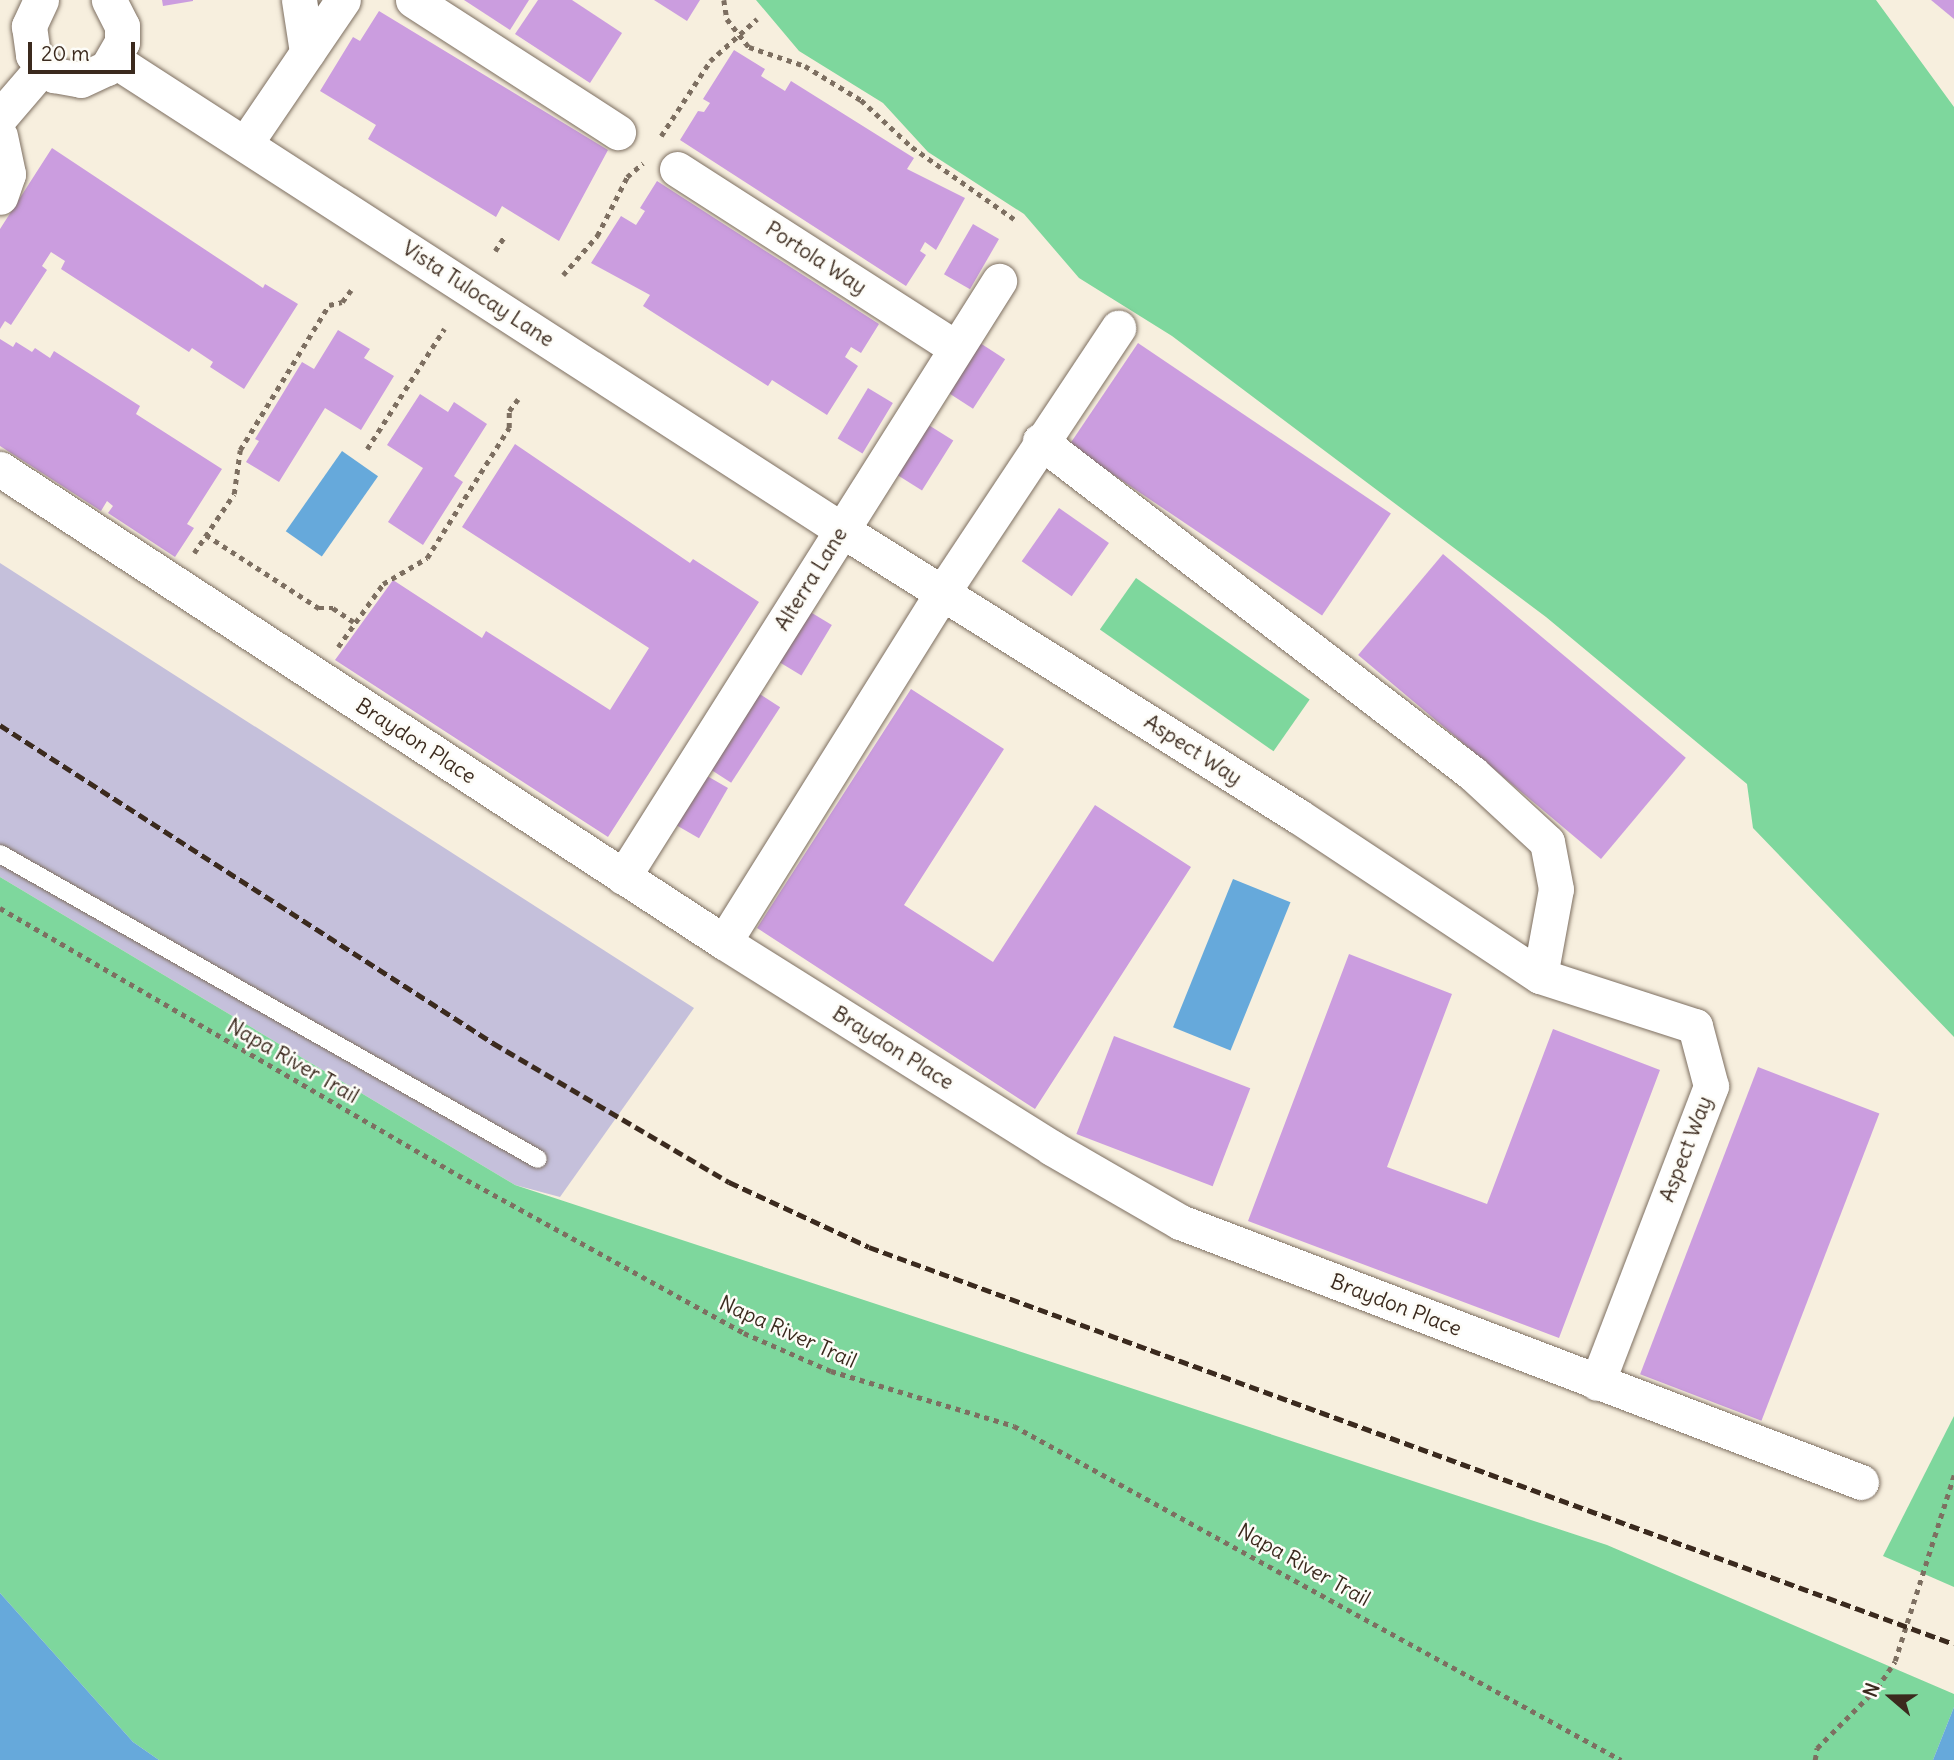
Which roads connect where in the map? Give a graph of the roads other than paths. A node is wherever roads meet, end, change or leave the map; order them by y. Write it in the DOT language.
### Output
graph roads {
  1 [pos="41,0"];
  2 [pos="109,0"];
  3 [pos="299,0"];
  4 [pos="343,0"];
  5 [pos="413,0"];
  6 [pos="307,52"];
  7 [pos="114,60"];
  8 [pos="43,67"];
  9 [pos="0,117"];
  10 [pos="618,132"];
  11 [pos="0,136"];
  12 [pos="245,144"];
  13 [pos="677,169"];
  14 [pos="0,197"];
  15 [pos="999,281"];
  16 [pos="1118,328"];
  17 [pos="954,347"];
  18 [pos="1040,441"];
  19 [pos="0,469"];
  20 [pos="842,530"];
  21 [pos="944,590"];
  22 [pos="0,853"];
  23 [pos="622,877"];
  24 [pos="724,942"];
  25 [pos="1540,976"];
  26 [pos="538,1159"];
  27 [pos="1597,1383"];
  28 [pos="1861,1482"];
  1 -- 8 [label="street"];
  2 -- 7 [label="street"];
  3 -- 6 [label="street"];
  4 -- 6 [label="street"];
  5 -- 10 [label="street"];
  6 -- 12 [label="street"];
  7 -- 8 [label="street"];
  7 -- 12 [label="street, Vista Tulocay Lane"];
  8 -- 9 [label="street"];
  11 -- 14 [label="street"];
  12 -- 20 [label="street, Vista Tulocay Lane"];
  13 -- 17 [label="street, Portola Way"];
  15 -- 17 [label="street, Alterra Lane"];
  16 -- 18 [label="street"];
  17 -- 20 [label="street, Alterra Lane"];
  18 -- 21 [label="street"];
  18 -- 25 [label="street"];
  19 -- 23 [label="street, Braydon Place"];
  20 -- 21 [label="street, Aspect Way"];
  20 -- 23 [label="street, Alterra Lane"];
  21 -- 24 [label="street"];
  21 -- 25 [label="street, Aspect Way"];
  22 -- 26 [label="lane"];
  23 -- 24 [label="street, Braydon Place"];
  24 -- 27 [label="street, Braydon Place"];
  25 -- 27 [label="street, Aspect Way"];
  27 -- 28 [label="street, Braydon Place"];
}
